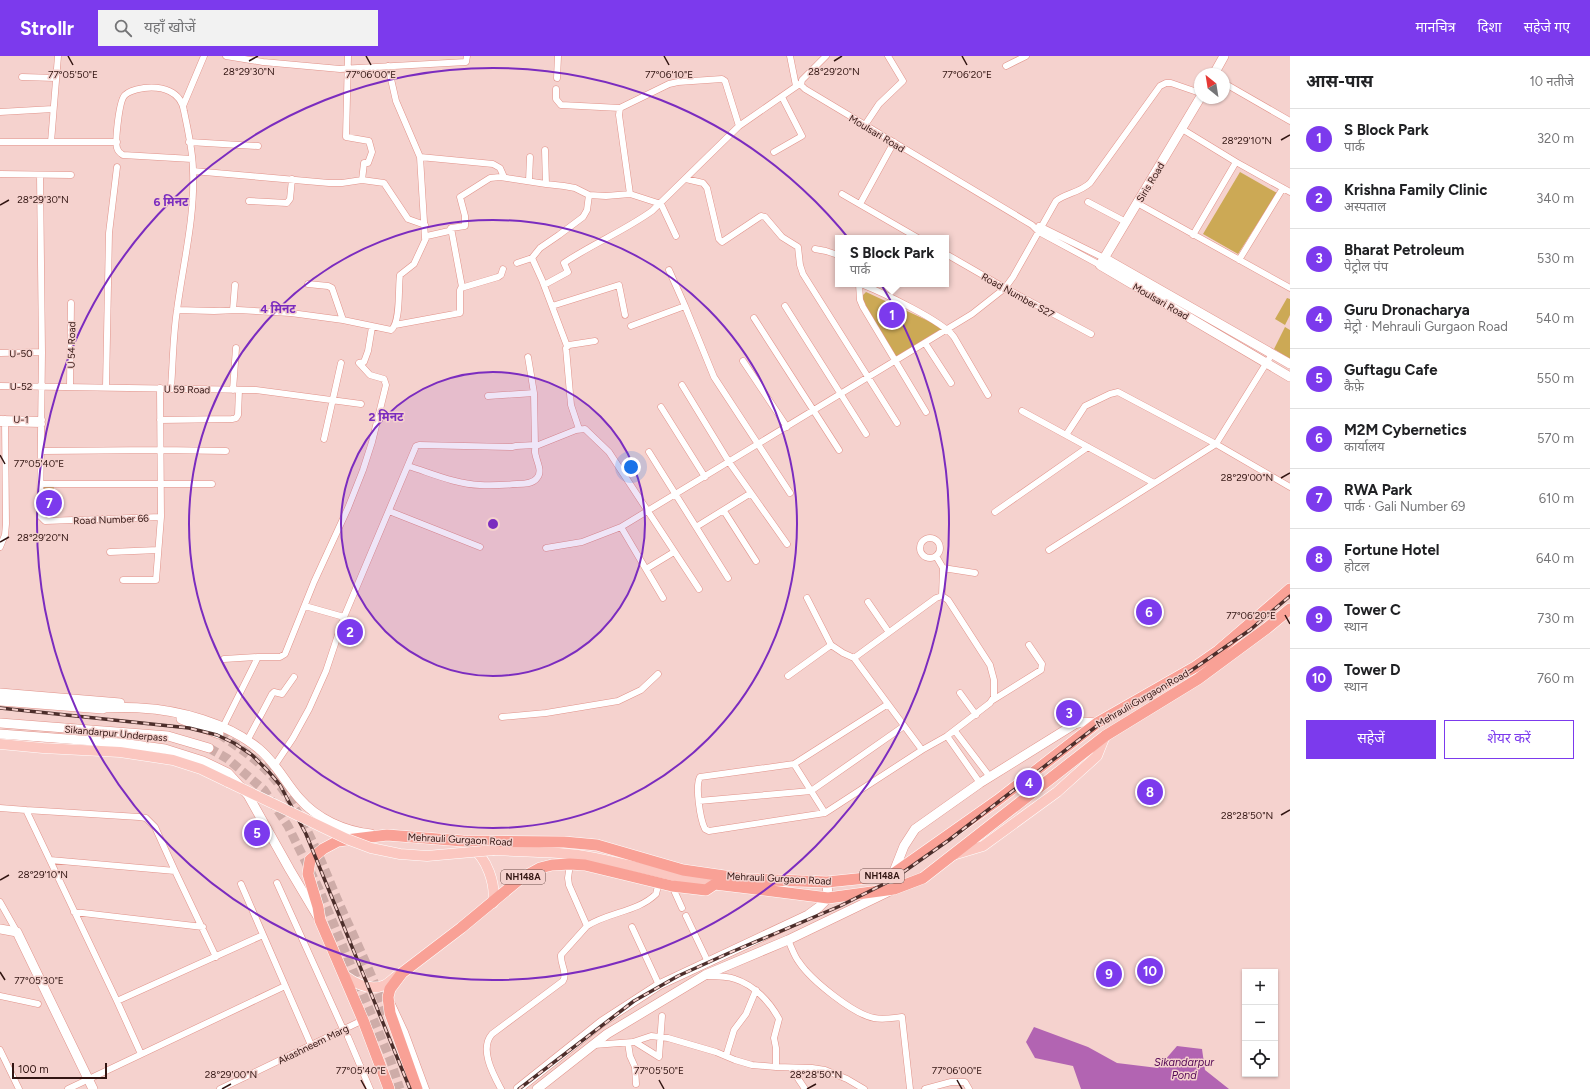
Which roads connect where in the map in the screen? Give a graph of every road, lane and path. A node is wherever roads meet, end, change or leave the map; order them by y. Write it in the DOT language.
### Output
graph roads {
  1 [pos="58,56"];
  2 [pos="204,56"];
  3 [pos="226,56"];
  4 [pos="348,56"];
  5 [pos="467,56"];
  6 [pos="558,56"];
  7 [pos="790,56"];
  8 [pos="826,56"];
  9 [pos="888,56"];
  10 [pos="1026,56"];
  11 [pos="1224,56"];
  12 [pos="388,66"];
  13 [pos="1006,66"];
  14 [pos="348,68"];
  15 [pos="1217,68"];
  16 [pos="22,77"];
  17 [pos="56,78"];
  18 [pos="557,78"];
  19 [pos="799,85"];
  20 [pos="1230,86"];
  21 [pos="556,89"];
  22 [pos="1194,92"];
  23 [pos="782,97"];
  24 [pos="1197,104"];
  25 [pos="183,106"];
  26 [pos="620,108"];
  27 [pos="53,109"];
  28 [pos="0,112"];
  29 [pos="1290,121"];
  30 [pos="865,125"];
  31 [pos="740,126"];
  32 [pos="1182,129"];
  33 [pos="0,142"];
  34 [pos="50,142"];
  35 [pos="117,142"];
  36 [pos="189,142"];
  37 [pos="894,142"];
  38 [pos="258,146"];
  39 [pos="545,150"];
  40 [pos="774,152"];
  41 [pos="420,157"];
  42 [pos="530,157"];
  43 [pos="192,159"];
  44 [pos="1236,162"];
  45 [pos="117,167"];
  46 [pos="193,171"];
  47 [pos="0,174"];
  48 [pos="40,175"];
  49 [pos="71,175"];
  50 [pos="504,177"];
  51 [pos="292,179"];
  52 [pos="686,179"];
  53 [pos="362,180"];
  54 [pos="529,181"];
  55 [pos="546,184"];
  56 [pos="1283,188"];
  57 [pos="1290,192"];
  58 [pos="630,194"];
  59 [pos="842,194"];
  60 [pos="589,195"];
  61 [pos="249,201"];
  62 [pos="1088,202"];
  63 [pos="1137,203"];
  64 [pos="661,204"];
  65 [pos="860,204"];
  66 [pos="1126,222"];
  67 [pos="424,225"];
  68 [pos="451,228"];
  69 [pos="1041,229"];
  70 [pos="913,235"];
  71 [pos="1193,235"];
  72 [pos="676,236"];
  73 [pos="425,238"];
  74 [pos="815,249"];
  75 [pos="835,254"];
  76 [pos="949,256"];
  77 [pos="532,258"];
  78 [pos="1239,260"];
  79 [pos="1102,262"];
  80 [pos="517,263"];
  81 [pos="503,269"];
  82 [pos="669,270"];
  83 [pos="308,284"];
  84 [pos="235,285"];
  85 [pos="544,285"];
  86 [pos="462,287"];
  87 [pos="860,287"];
  88 [pos="867,287"];
  89 [pos="1005,288"];
  90 [pos="1290,288"];
  91 [pos="71,303"];
  92 [pos="1186,304"];
  93 [pos="552,306"];
  94 [pos="685,306"];
  95 [pos="785,306"];
  96 [pos="177,310"];
  97 [pos="233,310"];
  98 [pos="1180,313"];
  99 [pos="625,314"];
  100 [pos="754,318"];
  101 [pos="343,320"];
  102 [pos="395,325"];
  103 [pos="372,326"];
  104 [pos="631,326"];
  105 [pos="948,329"];
  106 [pos="1091,334"];
  107 [pos="595,341"];
  108 [pos="925,343"];
  109 [pos="567,346"];
  110 [pos="236,348"];
  111 [pos="42,352"];
  112 [pos="0,353"];
  113 [pos="1272,354"];
  114 [pos="528,357"];
  115 [pos="743,361"];
  116 [pos="896,361"];
  117 [pos="341,363"];
  118 [pos="1267,363"];
  119 [pos="1290,364"];
  120 [pos="1290,377"];
  121 [pos="868,378"];
  122 [pos="951,383"];
  123 [pos="0,386"];
  124 [pos="41,386"];
  125 [pos="70,386"];
  126 [pos="682,386"];
  127 [pos="106,387"];
  128 [pos="160,388"];
  129 [pos="171,388"];
  130 [pos="236,390"];
  131 [pos="534,393"];
  132 [pos="840,395"];
  133 [pos="988,395"];
  134 [pos="488,396"];
  135 [pos="332,400"];
  136 [pos="361,404"];
  137 [pos="661,407"];
  138 [pos="814,410"];
  139 [pos="1022,411"];
  140 [pos="926,412"];
  141 [pos="160,420"];
  142 [pos="3,421"];
  143 [pos="42,422"];
  144 [pos="897,423"];
  145 [pos="787,427"];
  146 [pos="579,429"];
  147 [pos="866,434"];
  148 [pos="1066,435"];
  149 [pos="324,439"];
  150 [pos="1216,444"];
  151 [pos="758,445"];
  152 [pos="535,446"];
  153 [pos="1088,447"];
  154 [pos="160,450"];
  155 [pos="839,450"];
  156 [pos="42,451"];
  157 [pos="226,451"];
  158 [pos="649,452"];
  159 [pos="729,462"];
  160 [pos="408,466"];
  161 [pos="705,477"];
  162 [pos="1154,483"];
  163 [pos="41,484"];
  164 [pos="160,484"];
  165 [pos="212,484"];
  166 [pos="1290,487"];
  167 [pos="751,493"];
  168 [pos="790,493"];
  169 [pos="676,494"];
  170 [pos="724,511"];
  171 [pos="389,512"];
  172 [pos="648,512"];
  173 [pos="995,512"];
  174 [pos="161,517"];
  175 [pos="621,527"];
  176 [pos="696,527"];
  177 [pos="787,544"];
  178 [pos="0,547"];
  179 [pos="480,547"];
  180 [pos="546,548"];
  181 [pos="158,550"];
  182 [pos="1049,550"];
  183 [pos="110,552"];
  184 [pos="674,552"];
  185 [pos="936,556"];
  186 [pos="756,561"];
  187 [pos="943,568"];
  188 [pos="646,569"];
  189 [pos="975,573"];
  190 [pos="728,578"];
  191 [pos="123,580"];
  192 [pos="699,589"];
  193 [pos="1290,589"];
  194 [pos="942,596"];
  195 [pos="663,598"];
  196 [pos="807,598"];
  197 [pos="868,602"];
  198 [pos="305,606"];
  199 [pos="1290,609"];
  200 [pos="344,618"];
  201 [pos="888,631"];
  202 [pos="831,645"];
  203 [pos="1029,645"];
  204 [pos="258,657"];
  205 [pos="854,658"];
  206 [pos="224,659"];
  207 [pos="658,674"];
  208 [pos="788,676"];
  209 [pos="294,678"];
  210 [pos="960,693"];
  211 [pos="5,694"];
  212 [pos="993,700"];
  213 [pos="0,701"];
  214 [pos="21,702"];
  215 [pos="888,704"];
  216 [pos="97,708"];
  217 [pos="140,708"];
  218 [pos="976,715"];
  219 [pos="502,717"];
  220 [pos="0,723"];
  221 [pos="1097,723"];
  222 [pos="904,726"];
  223 [pos="221,730"];
  224 [pos="954,731"];
  225 [pos="0,734"];
  226 [pos="947,736"];
  227 [pos="247,741"];
  228 [pos="0,744"];
  229 [pos="209,748"];
  230 [pos="922,750"];
  231 [pos="794,764"];
  232 [pos="275,765"];
  233 [pos="990,777"];
  234 [pos="980,783"];
  235 [pos="811,791"];
  236 [pos="699,801"];
  237 [pos="0,808"];
  238 [pos="26,810"];
  239 [pos="825,813"];
  240 [pos="386,835"];
  241 [pos="463,842"];
  242 [pos="50,860"];
  243 [pos="570,864"];
  244 [pos="175,871"];
  245 [pos="893,874"];
  246 [pos="659,882"];
  247 [pos="827,882"];
  248 [pos="277,883"];
  249 [pos="241,884"];
  250 [pos="715,884"];
  251 [pos="672,886"];
  252 [pos="894,889"];
  253 [pos="828,898"];
  254 [pos="0,902"];
  255 [pos="493,903"];
  256 [pos="819,907"];
  257 [pos="682,908"];
  258 [pos="74,912"];
  259 [pos="686,916"];
  260 [pos="320,920"];
  261 [pos="831,920"];
  262 [pos="588,926"];
  263 [pos="203,927"];
  264 [pos="632,927"];
  265 [pos="0,929"];
  266 [pos="17,932"];
  267 [pos="263,935"];
  268 [pos="788,940"];
  269 [pos="216,957"];
  270 [pos="708,962"];
  271 [pos="697,967"];
  272 [pos="402,973"];
  273 [pos="345,976"];
  274 [pos="704,976"];
  275 [pos="659,985"];
  276 [pos="285,986"];
  277 [pos="756,990"];
  278 [pos="0,996"];
  279 [pos="388,997"];
  280 [pos="117,1001"];
  281 [pos="38,1004"];
  282 [pos="662,1016"];
  283 [pos="364,1020"];
  284 [pos="344,1029"];
  285 [pos="348,1037"];
  286 [pos="660,1037"];
  287 [pos="635,1042"];
  288 [pos="628,1043"];
  289 [pos="312,1045"];
  290 [pos="594,1045"];
  291 [pos="0,1050"];
  292 [pos="141,1054"];
  293 [pos="726,1056"];
  294 [pos="776,1067"];
  295 [pos="790,1068"];
  296 [pos="88,1079"];
  297 [pos="636,1084"];
  298 [pos="18,1089"];
  299 [pos="68,1089"];
  300 [pos="93,1089"];
  301 [pos="220,1089"];
  302 [pos="370,1089"];
  303 [pos="390,1089"];
  304 [pos="417,1089"];
  305 [pos="426,1089"];
  306 [pos="500,1089"];
  307 [pos="518,1089"];
  308 [pos="537,1089"];
  309 [pos="805,1089"];
  310 [pos="864,1089"];
  311 [pos="910,1089"];
  312 [pos="925,1089"];
  313 [pos="968,1089"];
  1 -- 17 [label="street"];
  2 -- 25 [label="street"];
  3 -- 14 [label="street"];
  4 -- 14 [label="street"];
  5 -- 12 [label="street"];
  6 -- 18 [label="street"];
  7 -- 19 [label="street"];
  8 -- 19 [label="street"];
  9 -- 30 [label="street"];
  10 -- 13 [label="street"];
  11 -- 15 [label="street"];
  12 -- 14 [label="street"];
  12 -- 41 [label="street"];
  14 -- 53 [label="street"];
  16 -- 17 [label="street"];
  17 -- 27 [label="street"];
  19 -- 23 [label="street"];
  19 -- 30 [label="street, Moulsari Road"];
  20 -- 29 [label="street"];
  21 -- 26 [label="street"];
  22 -- 69 [label="street"];
  23 -- 31 [label="street"];
  23 -- 40 [label="street"];
  24 -- 32 [label="street, Siris Road"];
  25 -- 35 [label="street"];
  25 -- 36 [label="street"];
  26 -- 31 [label="street"];
  26 -- 58 [label="street"];
  27 -- 28 [label="street"];
  27 -- 34 [label="street"];
  30 -- 37 [label="street, Moulsari Road"];
  31 -- 52 [label="street"];
  32 -- 44 [label="street"];
  32 -- 63 [label="street, Siris Road"];
  33 -- 34 [label="street"];
  34 -- 35 [label="street"];
  35 -- 43 [label="street"];
  36 -- 38 [label="street"];
  36 -- 43 [label="street"];
  37 -- 65 [label="street"];
  37 -- 69 [label="street, Moulsari Road"];
  39 -- 55 [label="street"];
  41 -- 50 [label="street"];
  41 -- 67 [label="street"];
  42 -- 54 [label="street"];
  43 -- 46 [label="street"];
  44 -- 56 [label="street"];
  44 -- 71 [label="street"];
  45 -- 127 [label="street"];
  46 -- 51 [label="street"];
  46 -- 96 [label="street"];
  47 -- 48 [label="street"];
  48 -- 49 [label="street"];
  48 -- 111 [label="street"];
  50 -- 54 [label="street"];
  50 -- 68 [label="street"];
  51 -- 53 [label="street"];
  51 -- 61 [label="street"];
  52 -- 64 [label="street"];
  52 -- 121 [label="street"];
  53 -- 67 [label="street"];
  54 -- 55 [label="street"];
  55 -- 60 [label="street"];
  56 -- 57 [label="street"];
  56 -- 78 [label="street"];
  58 -- 60 [label="street"];
  58 -- 64 [label="street"];
  59 -- 65 [label="street"];
  60 -- 77 [label="street"];
  62 -- 66 [label="street"];
  63 -- 66 [label="street, Siris Road"];
  63 -- 71 [label="street"];
  64 -- 72 [label="street"];
  64 -- 85 [label="street"];
  65 -- 70 [label="street"];
  66 -- 79 [label="street, Siris Road"];
  67 -- 73 [label="street"];
  68 -- 73 [label="street"];
  68 -- 86 [label="street"];
  69 -- 79 [label="street, Moulsari Road"];
  69 -- 89 [label="street"];
  71 -- 78 [label="street"];
  73 -- 102 [label="street"];
  74 -- 75 [label="street"];
  76 -- 89 [label="street, Road Number S27"];
  77 -- 80 [label="street"];
  77 -- 85 [label="street"];
  78 -- 90 [label="street"];
  79 -- 92 [label="street, Moulsari Road"];
  79 -- 98 [label="street, Moulsari Road"];
  81 -- 86 [label="street"];
  82 -- 94 [label="street"];
  83 -- 101 [label="street"];
  84 -- 97 [label="street"];
  85 -- 93 [label="street"];
  86 -- 102 [label="street"];
  87 -- 116 [label="street"];
  88 -- 105 [label="street"];
  89 -- 105 [label="street"];
  89 -- 106 [label="street, Road Number S27"];
  91 -- 125 [label="street, U 54 Road"];
  92 -- 98 [label="street"];
  92 -- 113 [label="street, Moulsari Road"];
  93 -- 99 [label="street"];
  93 -- 109 [label="street"];
  94 -- 104 [label="street"];
  94 -- 151 [label="street"];
  95 -- 132 [label="street"];
  96 -- 97 [label="street"];
  96 -- 129 [label="street"];
  97 -- 101 [label="street"];
  98 -- 118 [label="street, Moulsari Road"];
  100 -- 138 [label="street"];
  101 -- 103 [label="street"];
  102 -- 103 [label="street"];
  103 -- 198 [label="street"];
  105 -- 108 [label="street"];
  105 -- 133 [label="street"];
  107 -- 109 [label="street"];
  108 -- 116 [label="street"];
  108 -- 122 [label="street"];
  109 -- 146 [label="street"];
  110 -- 130 [label="street"];
  111 -- 112 [label="street, U-50"];
  111 -- 124 [label="street"];
  113 -- 118 [label="street"];
  113 -- 119 [label="street, Moulsari Road"];
  114 -- 131 [label="street"];
  115 -- 145 [label="street"];
  116 -- 121 [label="street"];
  116 -- 140 [label="street"];
  117 -- 135 [label="street"];
  118 -- 120 [label="street, Moulsari Road"];
  118 -- 150 [label="street"];
  121 -- 132 [label="street"];
  121 -- 144 [label="street"];
  123 -- 124 [label="street, U-52"];
  124 -- 125 [label="street, U 59 Road"];
  124 -- 143 [label="street"];
  125 -- 127 [label="street, U 59 Road"];
  126 -- 159 [label="street"];
  127 -- 128 [label="street, U 59 Road"];
  128 -- 129 [label="street, U 59 Road"];
  128 -- 141 [label="street"];
  129 -- 130 [label="street, U 59 Road"];
  130 -- 135 [label="street, U 59 Road"];
  130 -- 141 [label="street"];
  131 -- 134 [label="street"];
  131 -- 152 [label="street"];
  132 -- 138 [label="street"];
  132 -- 147 [label="street"];
  135 -- 136 [label="street, U 59 Road"];
  135 -- 149 [label="street"];
  137 -- 161 [label="street"];
  138 -- 145 [label="street"];
  138 -- 155 [label="street"];
  139 -- 148 [label="street"];
  141 -- 154 [label="street"];
  142 -- 143 [label="street, U-1"];
  142 -- 178 [label="street"];
  143 -- 156 [label="street"];
  145 -- 151 [label="street"];
  146 -- 152 [label="street"];
  146 -- 172 [label="street"];
  148 -- 150 [label="street"];
  148 -- 153 [label="street"];
  150 -- 162 [label="street"];
  150 -- 166 [label="street"];
  151 -- 159 [label="street"];
  151 -- 168 [label="street"];
  152 -- 160 [label="street"];
  152 -- 160 [label="street"];
  153 -- 162 [label="street"];
  153 -- 173 [label="street"];
  154 -- 156 [label="street"];
  154 -- 157 [label="street"];
  154 -- 164 [label="street"];
  156 -- 163 [label="street"];
  158 -- 169 [label="street"];
  159 -- 161 [label="street"];
  159 -- 167 [label="street"];
  160 -- 171 [label="street"];
  161 -- 169 [label="street"];
  162 -- 182 [label="street"];
  163 -- 164 [label="street"];
  163 -- 174 [label="street, Road Number 66"];
  164 -- 165 [label="street"];
  164 -- 174 [label="street"];
  167 -- 170 [label="street"];
  167 -- 177 [label="street"];
  169 -- 172 [label="street"];
  169 -- 176 [label="street"];
  170 -- 176 [label="street"];
  170 -- 186 [label="street"];
  171 -- 179 [label="street"];
  171 -- 200 [label="street"];
  172 -- 175 [label="street"];
  172 -- 184 [label="street"];
  174 -- 181 [label="street"];
  175 -- 180 [label="street"];
  175 -- 188 [label="street"];
  176 -- 190 [label="street"];
  181 -- 183 [label="street"];
  181 -- 191 [label="street"];
  184 -- 188 [label="street"];
  184 -- 192 [label="street"];
  185 -- 187 [label="street"];
  187 -- 189 [label="street"];
  187 -- 194 [label="street"];
  188 -- 195 [label="street"];
  193 -- 221 [label="highway, Mehrauli Gurgaon Road / NH148A"];
  194 -- 201 [label="street"];
  194 -- 212 [label="street"];
  196 -- 202 [label="street"];
  197 -- 201 [label="street"];
  198 -- 200 [label="street"];
  198 -- 204 [label="street"];
  199 -- 252 [label="highway, Mehrauli Gurgaon Road / NH148A"];
  200 -- 232 [label="street"];
  201 -- 205 [label="street"];
  202 -- 205 [label="street"];
  202 -- 208 [label="street"];
  203 -- 212 [label="street"];
  204 -- 206 [label="street"];
  204 -- 223 [label="street"];
  205 -- 215 [label="street"];
  207 -- 219 [label="street"];
  209 -- 227 [label="street"];
  210 -- 218 [label="street"];
  211 -- 214 [label="street"];
  211 -- 217 [label="street"];
  212 -- 218 [label="street"];
  213 -- 214 [label="street"];
  214 -- 216 [label="street"];
  215 -- 222 [label="street"];
  215 -- 231 [label="street"];
  216 -- 217 [label="street"];
  216 -- 223 [label="street, Sikandarpur Underpass"];
  217 -- 223 [label="street"];
  218 -- 224 [label="street"];
  220 -- 229 [label="street, Sikandarpur Underpass"];
  221 -- 233 [label="street"];
  221 -- 245 [label="highway, Mehrauli Gurgaon Road / NH148A"];
  222 -- 230 [label="street"];
  222 -- 235 [label="street"];
  223 -- 227 [label="street"];
  224 -- 226 [label="street"];
  224 -- 233 [label="street"];
  225 -- 260 [label="street"];
  226 -- 230 [label="street"];
  226 -- 234 [label="street"];
  227 -- 232 [label="street"];
  228 -- 250 [label="main road, bridge"];
  230 -- 239 [label="street"];
  231 -- 235 [label="street"];
  231 -- 236 [label="street"];
  232 -- 240 [label="street"];
  233 -- 234 [label="street"];
  234 -- 245 [label="street"];
  235 -- 236 [label="street"];
  235 -- 239 [label="street"];
  236 -- 239 [label="street"];
  237 -- 238 [label="street"];
  238 -- 242 [label="street"];
  238 -- 244 [label="street"];
  240 -- 241 [label="highway, Mehrauli Gurgaon Road / NH148A"];
  240 -- 260 [label="highway, Mehrauli Gurgaon Road / NH148A"];
  241 -- 247 [label="highway, Mehrauli Gurgaon Road / NH148A"];
  241 -- 255 [label="main road"];
  242 -- 244 [label="street"];
  242 -- 258 [label="street"];
  243 -- 246 [label="highway, Mehrauli Gurgaon Road / NH148A"];
  243 -- 255 [label="highway, Mehrauli Gurgaon Road / NH148A"];
  243 -- 262 [label="street"];
  244 -- 263 [label="street"];
  245 -- 247 [label="highway, Mehrauli Gurgaon Road / NH148A"];
  245 -- 252 [label="street"];
  246 -- 251 [label="highway, Mehrauli Gurgaon Road / NH148A"];
  246 -- 262 [label="street"];
  247 -- 253 [label="street"];
  248 -- 284 [label="street"];
  249 -- 267 [label="street"];
  250 -- 251 [label="highway, Mehrauli Gurgaon Road / NH148A"];
  250 -- 253 [label="highway, Mehrauli Gurgaon Road / NH148A"];
  251 -- 257 [label="street"];
  252 -- 253 [label="highway, Mehrauli Gurgaon Road / NH148A"];
  252 -- 261 [label="street"];
  253 -- 256 [label="street"];
  254 -- 266 [label="street"];
  255 -- 272 [label="highway, Mehrauli Gurgaon Road / NH148A"];
  256 -- 261 [label="street"];
  256 -- 270 [label="street"];
  258 -- 263 [label="street"];
  258 -- 280 [label="street"];
  259 -- 270 [label="street"];
  260 -- 273 [label="highway, Mehrauli Gurgaon Road / NH148A"];
  261 -- 268 [label="street"];
  262 -- 306 [label="street"];
  263 -- 269 [label="street"];
  264 -- 275 [label="street"];
  265 -- 266 [label="street"];
  266 -- 296 [label="street"];
  267 -- 269 [label="street"];
  267 -- 276 [label="street"];
  268 -- 274 [label="street"];
  268 -- 311 [label="street"];
  269 -- 280 [label="street"];
  270 -- 271 [label="street"];
  271 -- 274 [label="street"];
  271 -- 275 [label="street"];
  272 -- 273 [label="main road"];
  272 -- 279 [label="highway, Mehrauli Gurgaon Road / NH148A"];
  273 -- 283 [label="highway, Mehrauli Gurgaon Road / NH148A"];
  274 -- 277 [label="street"];
  274 -- 290 [label="street"];
  275 -- 307 [label="street"];
  276 -- 289 [label="street"];
  276 -- 292 [label="street"];
  277 -- 293 [label="street"];
  277 -- 294 [label="street"];
  278 -- 281 [label="street"];
  279 -- 304 [label="highway"];
  279 -- 305 [label="street"];
  280 -- 292 [label="street"];
  282 -- 286 [label="street"];
  283 -- 284 [label="street, Akashneem Marg"];
  283 -- 303 [label="highway, Mehrauli Gurgaon Road / NH148A"];
  284 -- 289 [label="street, Akashneem Marg"];
  285 -- 302 [label="street"];
  286 -- 287 [label="street"];
  286 -- 287 [label="street"];
  286 -- 293 [label="street"];
  287 -- 288 [label="street"];
  288 -- 290 [label="street"];
  288 -- 297 [label="street"];
  289 -- 301 [label="street, Akashneem Marg"];
  290 -- 308 [label="street"];
  291 -- 298 [label="street"];
  292 -- 296 [label="street"];
  293 -- 294 [label="street"];
  294 -- 295 [label="street"];
  295 -- 309 [label="street"];
  295 -- 310 [label="street"];
  296 -- 299 [label="street"];
  296 -- 300 [label="street"];
  312 -- 313 [label="street"];
}
